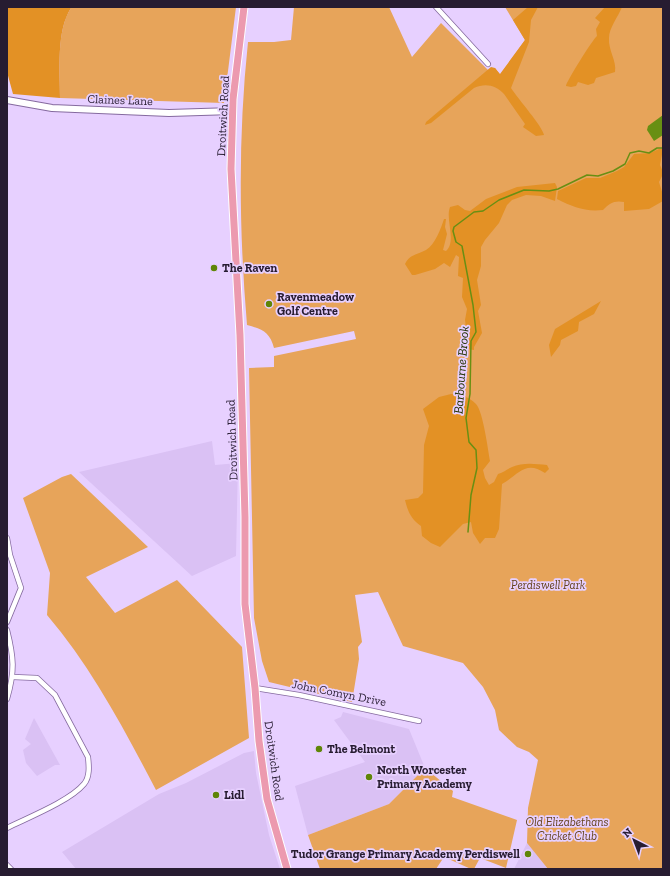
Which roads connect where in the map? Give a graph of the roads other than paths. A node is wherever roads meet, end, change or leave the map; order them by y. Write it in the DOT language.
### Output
graph roads {
  1 [pos="244,7"];
  2 [pos="436,7"];
  3 [pos="488,64"];
  4 [pos="7,100"];
  5 [pos="233,111"];
  6 [pos="7,538"];
  7 [pos="13,562"];
  8 [pos="7,564"];
  9 [pos="7,621"];
  10 [pos="7,630"];
  11 [pos="13,677"];
  12 [pos="255,688"];
  13 [pos="7,698"];
  14 [pos="419,721"];
  15 [pos="7,828"];
  16 [pos="7,865"];
  17 [pos="11,869"];
  18 [pos="287,869"];
  1 -- 5 [label="main road, Droitwich Road"];
  2 -- 3 [label="street"];
  4 -- 5 [label="street, Claines Lane"];
  5 -- 12 [label="main road, Droitwich Road"];
  6 -- 7 [label="street"];
  7 -- 8 [label="street"];
  7 -- 9 [label="street"];
  10 -- 11 [label="street"];
  11 -- 13 [label="street"];
  11 -- 15 [label="street"];
  12 -- 14 [label="street, John Comyn Drive"];
  12 -- 18 [label="main road, Droitwich Road"];
  16 -- 17 [label="street"];
}
